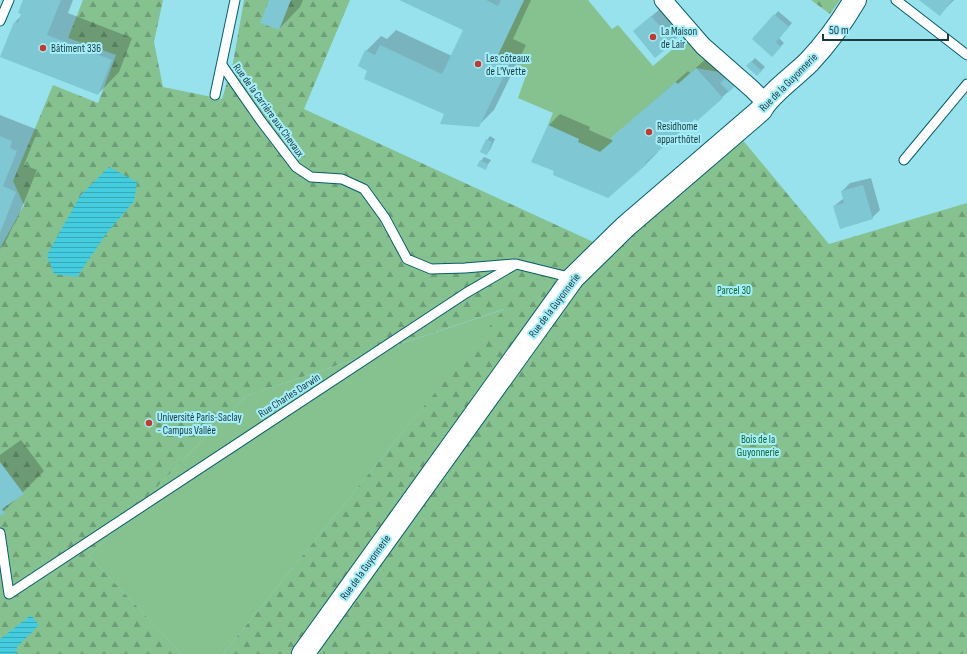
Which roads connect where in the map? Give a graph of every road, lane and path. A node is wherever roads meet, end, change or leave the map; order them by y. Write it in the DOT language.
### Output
graph roads {
  1 [pos="9,0"];
  2 [pos="235,0"];
  3 [pos="663,0"];
  4 [pos="855,0"];
  5 [pos="896,0"];
  6 [pos="0,21"];
  7 [pos="967,55"];
  8 [pos="222,65"];
  9 [pos="967,84"];
  10 [pos="215,94"];
  11 [pos="765,102"];
  12 [pos="904,160"];
  13 [pos="516,264"];
  14 [pos="573,278"];
  15 [pos="0,533"];
  16 [pos="303,654"];
  1 -- 6 [label="lane"];
  2 -- 8 [label="lane"];
  3 -- 11 [label="street"];
  4 -- 11 [label="street, Rue de la Guyonnerie"];
  5 -- 7 [label="lane"];
  8 -- 10 [label="lane"];
  8 -- 13 [label="lane, Rue de la Carrière aux Chevaux"];
  9 -- 12 [label="lane"];
  11 -- 14 [label="street, Rue de la Guyonnerie"];
  13 -- 14 [label="lane"];
  13 -- 15 [label="lane, Rue Charles Darwin"];
  14 -- 16 [label="street, Rue de la Guyonnerie"];
}
